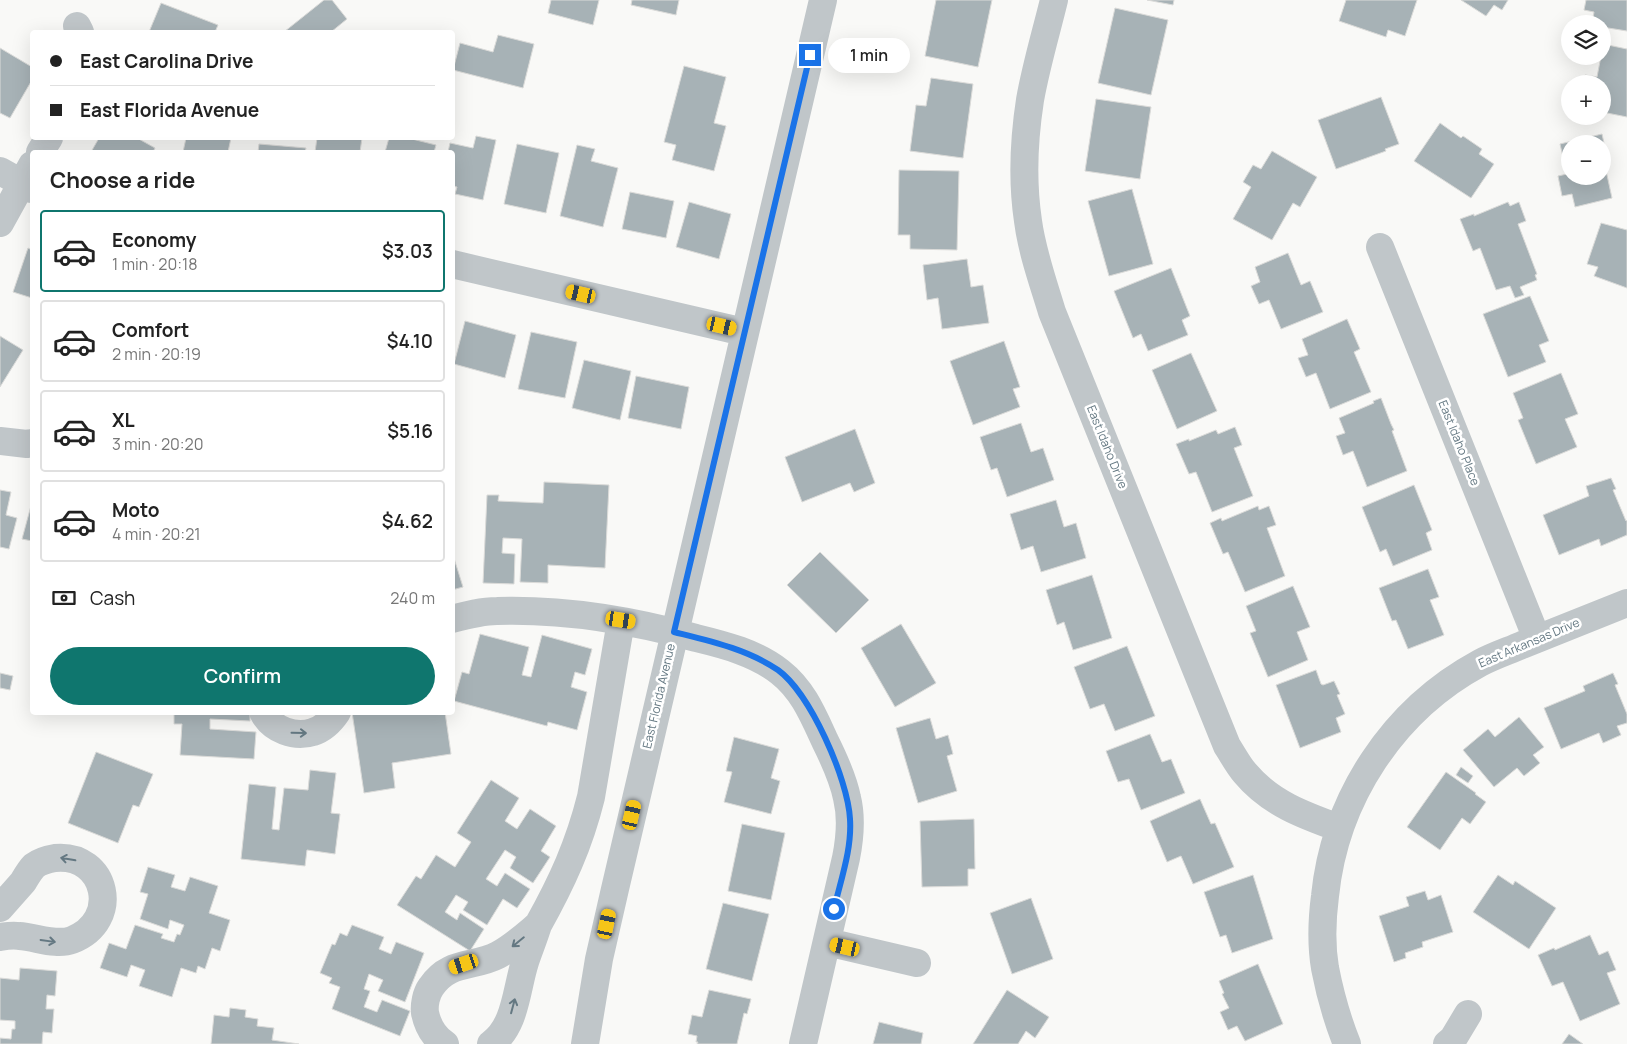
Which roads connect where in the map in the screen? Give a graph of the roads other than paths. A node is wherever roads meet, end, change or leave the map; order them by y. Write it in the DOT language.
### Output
graph roads {
  1 [pos="823,0"];
  2 [pos="1054,0"];
  3 [pos="22,177"];
  4 [pos="0,223"];
  5 [pos="1380,247"];
  6 [pos="455,265"];
  7 [pos="744,332"];
  8 [pos="0,442"];
  9 [pos="30,443"];
  10 [pos="1627,603"];
  11 [pos="455,618"];
  12 [pos="621,620"];
  13 [pos="674,632"];
  14 [pos="1537,639"];
  15 [pos="264,715"];
  16 [pos="334,715"];
  17 [pos="1339,828"];
  18 [pos="0,908"];
  19 [pos="538,925"];
  20 [pos="0,937"];
  21 [pos="826,942"];
  22 [pos="917,963"];
  23 [pos="1468,1014"];
  24 [pos="446,1044"];
  25 [pos="491,1044"];
  26 [pos="585,1044"];
  27 [pos="803,1044"];
  28 [pos="1347,1044"];
  29 [pos="1447,1044"];
  1 -- 7 [label="street, East Florida Avenue"];
  2 -- 17 [label="street, East Idaho Drive"];
  3 -- 4 [label="street"];
  5 -- 14 [label="street, East Idaho Place"];
  6 -- 7 [label="street"];
  7 -- 13 [label="street, East Florida Avenue"];
  8 -- 9 [label="street"];
  10 -- 14 [label="street, East Arkansas Drive"];
  11 -- 12 [label="street"];
  12 -- 13 [label="street"];
  12 -- 19 [label="street"];
  13 -- 21 [label="street"];
  13 -- 26 [label="street, East Florida Avenue"];
  14 -- 17 [label="street, East Arkansas Drive"];
  15 -- 16 [label="street, one-way"];
  17 -- 28 [label="street, East Arkansas Drive"];
  20 -- 18 [label="street, one-way"];
  19 -- 24 [label="street, one-way"];
  25 -- 19 [label="street, one-way"];
  21 -- 22 [label="street"];
  21 -- 27 [label="street"];
  23 -- 29 [label="street"];
}
